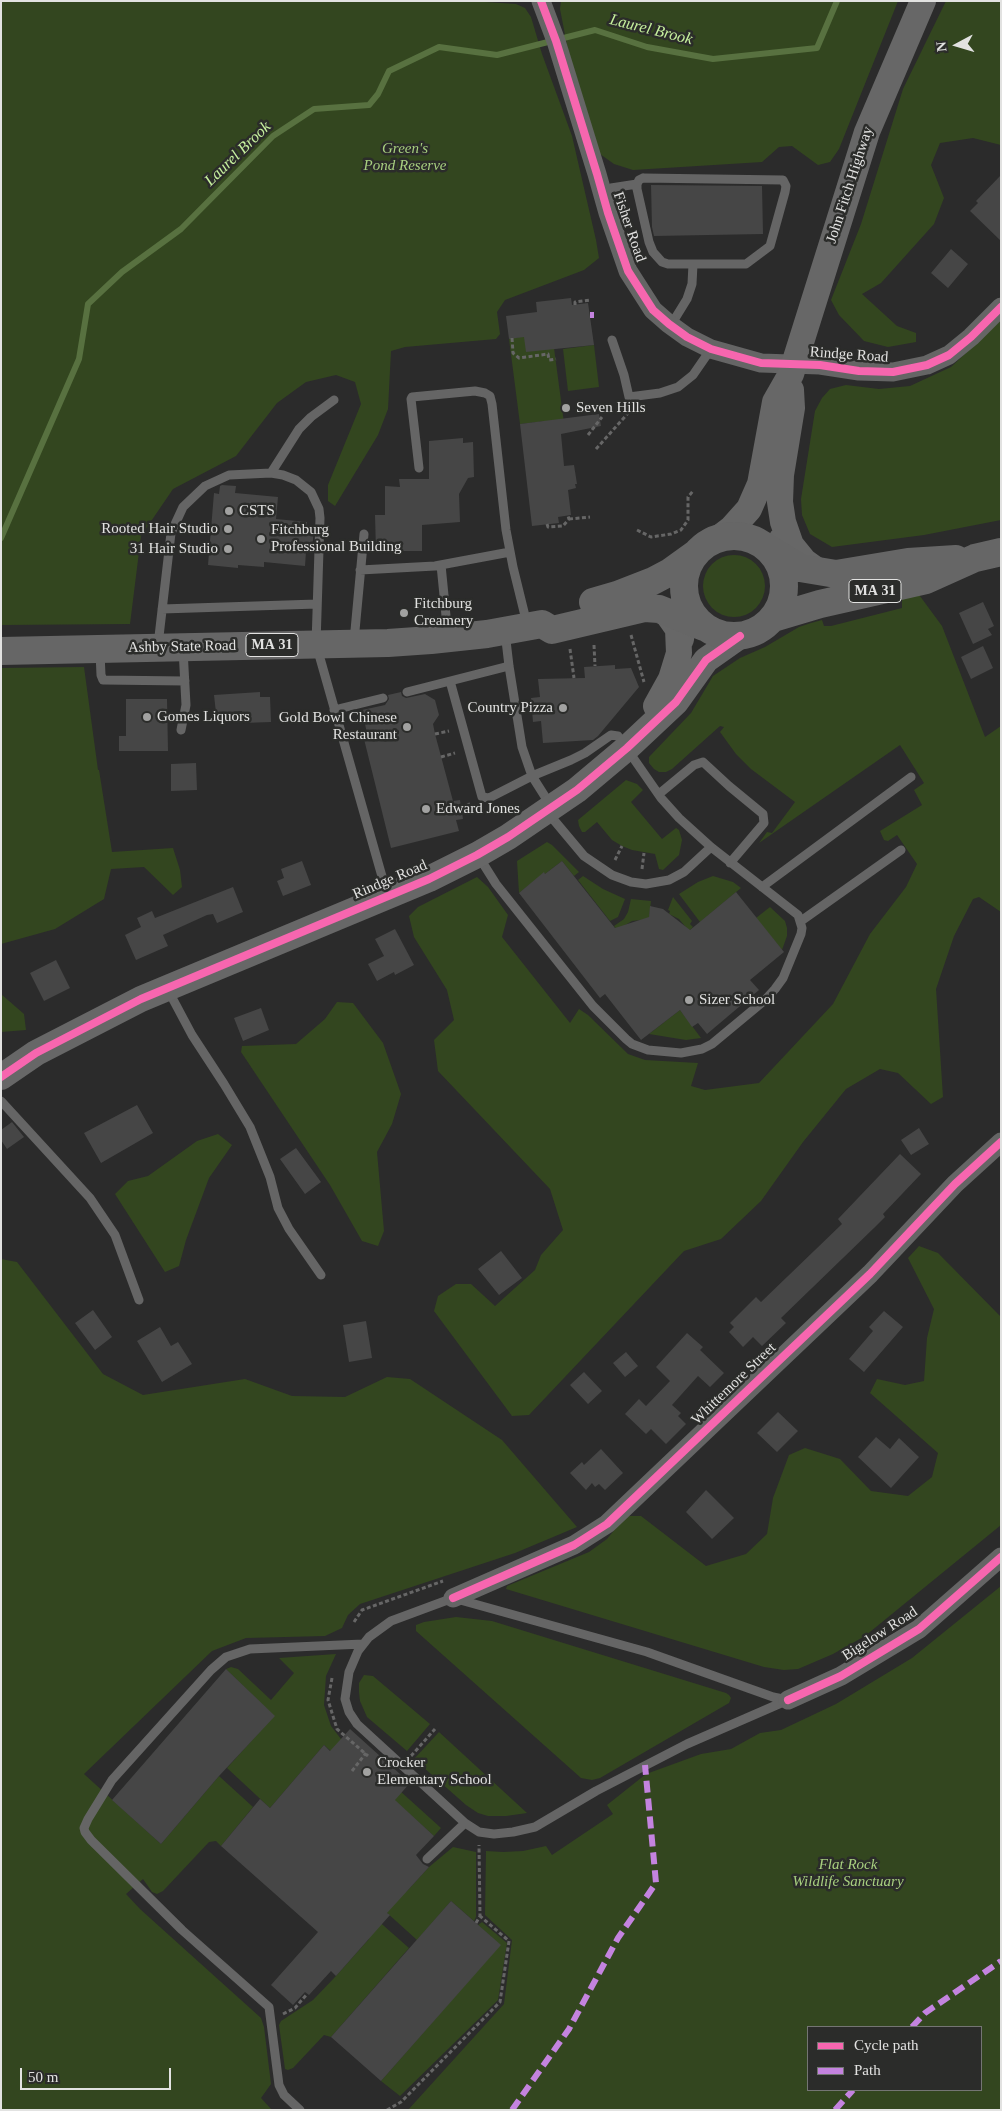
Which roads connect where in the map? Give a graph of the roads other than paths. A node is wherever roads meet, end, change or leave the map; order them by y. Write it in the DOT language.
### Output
graph roads {
  1 [pos="541,1"];
  2 [pos="923,1"];
  3 [pos="637,184"];
  4 [pos="602,192"];
  5 [pos="693,264"];
  6 [pos="1001,306"];
  7 [pos="671,326"];
  8 [pos="612,340"];
  9 [pos="711,349"];
  10 [pos="792,370"];
  11 [pos="334,400"];
  12 [pos="419,468"];
  13 [pos="271,473"];
  14 [pos="780,502"];
  15 [pos="364,534"];
  16 [pos="719,538"];
  17 [pos="510,552"];
  18 [pos="695,554"];
  19 [pos="988,555"];
  20 [pos="777,562"];
  21 [pos="441,565"];
  22 [pos="360,570"];
  23 [pos="823,573"];
  24 [pos="317,604"];
  25 [pos="162,609"];
  26 [pos="773,618"];
  27 [pos="682,622"];
  28 [pos="525,627"];
  29 [pos="740,636"];
  30 [pos="448,638"];
  31 [pos="316,644"];
  32 [pos="353,644"];
  33 [pos="171,647"];
  34 [pos="100,649"];
  35 [pos="1,651"];
  36 [pos="508,666"];
  37 [pos="185,681"];
  38 [pos="450,681"];
  39 [pos="407,692"];
  40 [pos="384,698"];
  41 [pos="334,710"];
  42 [pos="180,730"];
  43 [pos="633,741"];
  44 [pos="532,776"];
  45 [pos="911,777"];
  46 [pos="659,794"];
  47 [pos="550,810"];
  48 [pos="711,847"];
  49 [pos="901,850"];
  50 [pos="477,855"];
  51 [pos="730,863"];
  52 [pos="762,887"];
  53 [pos="388,897"];
  54 [pos="801,921"];
  55 [pos="167,988"];
  56 [pos="1,1077"];
  57 [pos="1,1101"];
  58 [pos="1001,1142"];
  59 [pos="321,1275"];
  60 [pos="140,1300"];
  61 [pos="1001,1557"];
  62 [pos="453,1598"];
  63 [pos="363,1644"];
  64 [pos="788,1700"];
  65 [pos="464,1823"];
  66 [pos="426,1859"];
  67 [pos="300,2110"];
  1 -- 4 [label="street, Fisher Road"];
  2 -- 10 [label="street, John Fitch Highway"];
  3 -- 4 [label="lane"];
  3 -- 5 [label="lane"];
  3 -- 5 [label="lane"];
  4 -- 7 [label="street, Fisher Road"];
  5 -- 7 [label="lane"];
  6 -- 10 [label="street, Rindge Road"];
  7 -- 9 [label="street, Fisher Road"];
  8 -- 9 [label="lane"];
  9 -- 10 [label="street, Fisher Road"];
  10 -- 14 [label="street, John Fitch Highway"];
  10 -- 16 [label="street, John Fitch Highway"];
  11 -- 13 [label="lane"];
  12 -- 17 [label="lane"];
  13 -- 24 [label="lane"];
  13 -- 25 [label="lane"];
  14 -- 20 [label="street, John Fitch Highway"];
  14 -- 23 [label="street, John Fitch Highway"];
  15 -- 22 [label="lane"];
  16 -- 18 [label="main road"];
  16 -- 20 [label="main road"];
  17 -- 21 [label="lane"];
  17 -- 28 [label="lane"];
  18 -- 27 [label="main road"];
  18 -- 28 [label="main road"];
  19 -- 23 [label="main road"];
  19 -- 26 [label="main road, MA 31"];
  20 -- 23 [label="main road"];
  20 -- 26 [label="main road"];
  21 -- 22 [label="lane"];
  21 -- 30 [label="lane"];
  22 -- 32 [label="lane"];
  24 -- 25 [label="lane"];
  24 -- 31 [label="lane"];
  25 -- 33 [label="lane"];
  26 -- 29 [label="main road, MA 31"];
  27 -- 28 [label="main road, Ashby State Road / MA 31"];
  27 -- 29 [label="main road, MA 31"];
  27 -- 43 [label="street, Rindge Road"];
  28 -- 30 [label="main road, Ashby State Road / MA 31"];
  28 -- 36 [label="lane"];
  29 -- 43 [label="street, Rindge Road"];
  30 -- 32 [label="main road, Ashby State Road / MA 31"];
  31 -- 32 [label="main road, Ashby State Road / MA 31"];
  31 -- 33 [label="main road, Ashby State Road / MA 31"];
  31 -- 41 [label="lane"];
  33 -- 34 [label="main road, Ashby State Road / MA 31"];
  33 -- 37 [label="lane"];
  34 -- 35 [label="main road, Ashby State Road / MA 31"];
  34 -- 37 [label="lane"];
  36 -- 38 [label="lane"];
  36 -- 44 [label="lane"];
  37 -- 42 [label="lane"];
  38 -- 39 [label="lane"];
  38 -- 44 [label="lane"];
  40 -- 41 [label="lane"];
  41 -- 53 [label="lane"];
  43 -- 44 [label="lane"];
  43 -- 46 [label="lane"];
  43 -- 47 [label="street, Rindge Road"];
  44 -- 47 [label="lane"];
  45 -- 52 [label="lane"];
  46 -- 48 [label="lane"];
  46 -- 51 [label="lane"];
  47 -- 48 [label="lane"];
  47 -- 50 [label="street, Rindge Road"];
  48 -- 51 [label="lane"];
  49 -- 54 [label="lane"];
  50 -- 53 [label="street, Rindge Road"];
  50 -- 54 [label="lane"];
  51 -- 52 [label="lane"];
  52 -- 54 [label="lane"];
  53 -- 55 [label="street, Rindge Road"];
  55 -- 56 [label="street, Rindge Road"];
  55 -- 59 [label="lane"];
  57 -- 60 [label="lane"];
  58 -- 62 [label="street, Whittemore Street"];
  61 -- 64 [label="street, Bigelow Road"];
  62 -- 63 [label="lane"];
  62 -- 64 [label="lane"];
  63 -- 65 [label="lane"];
  63 -- 67 [label="lane"];
  64 -- 65 [label="lane"];
  65 -- 66 [label="lane"];
}
